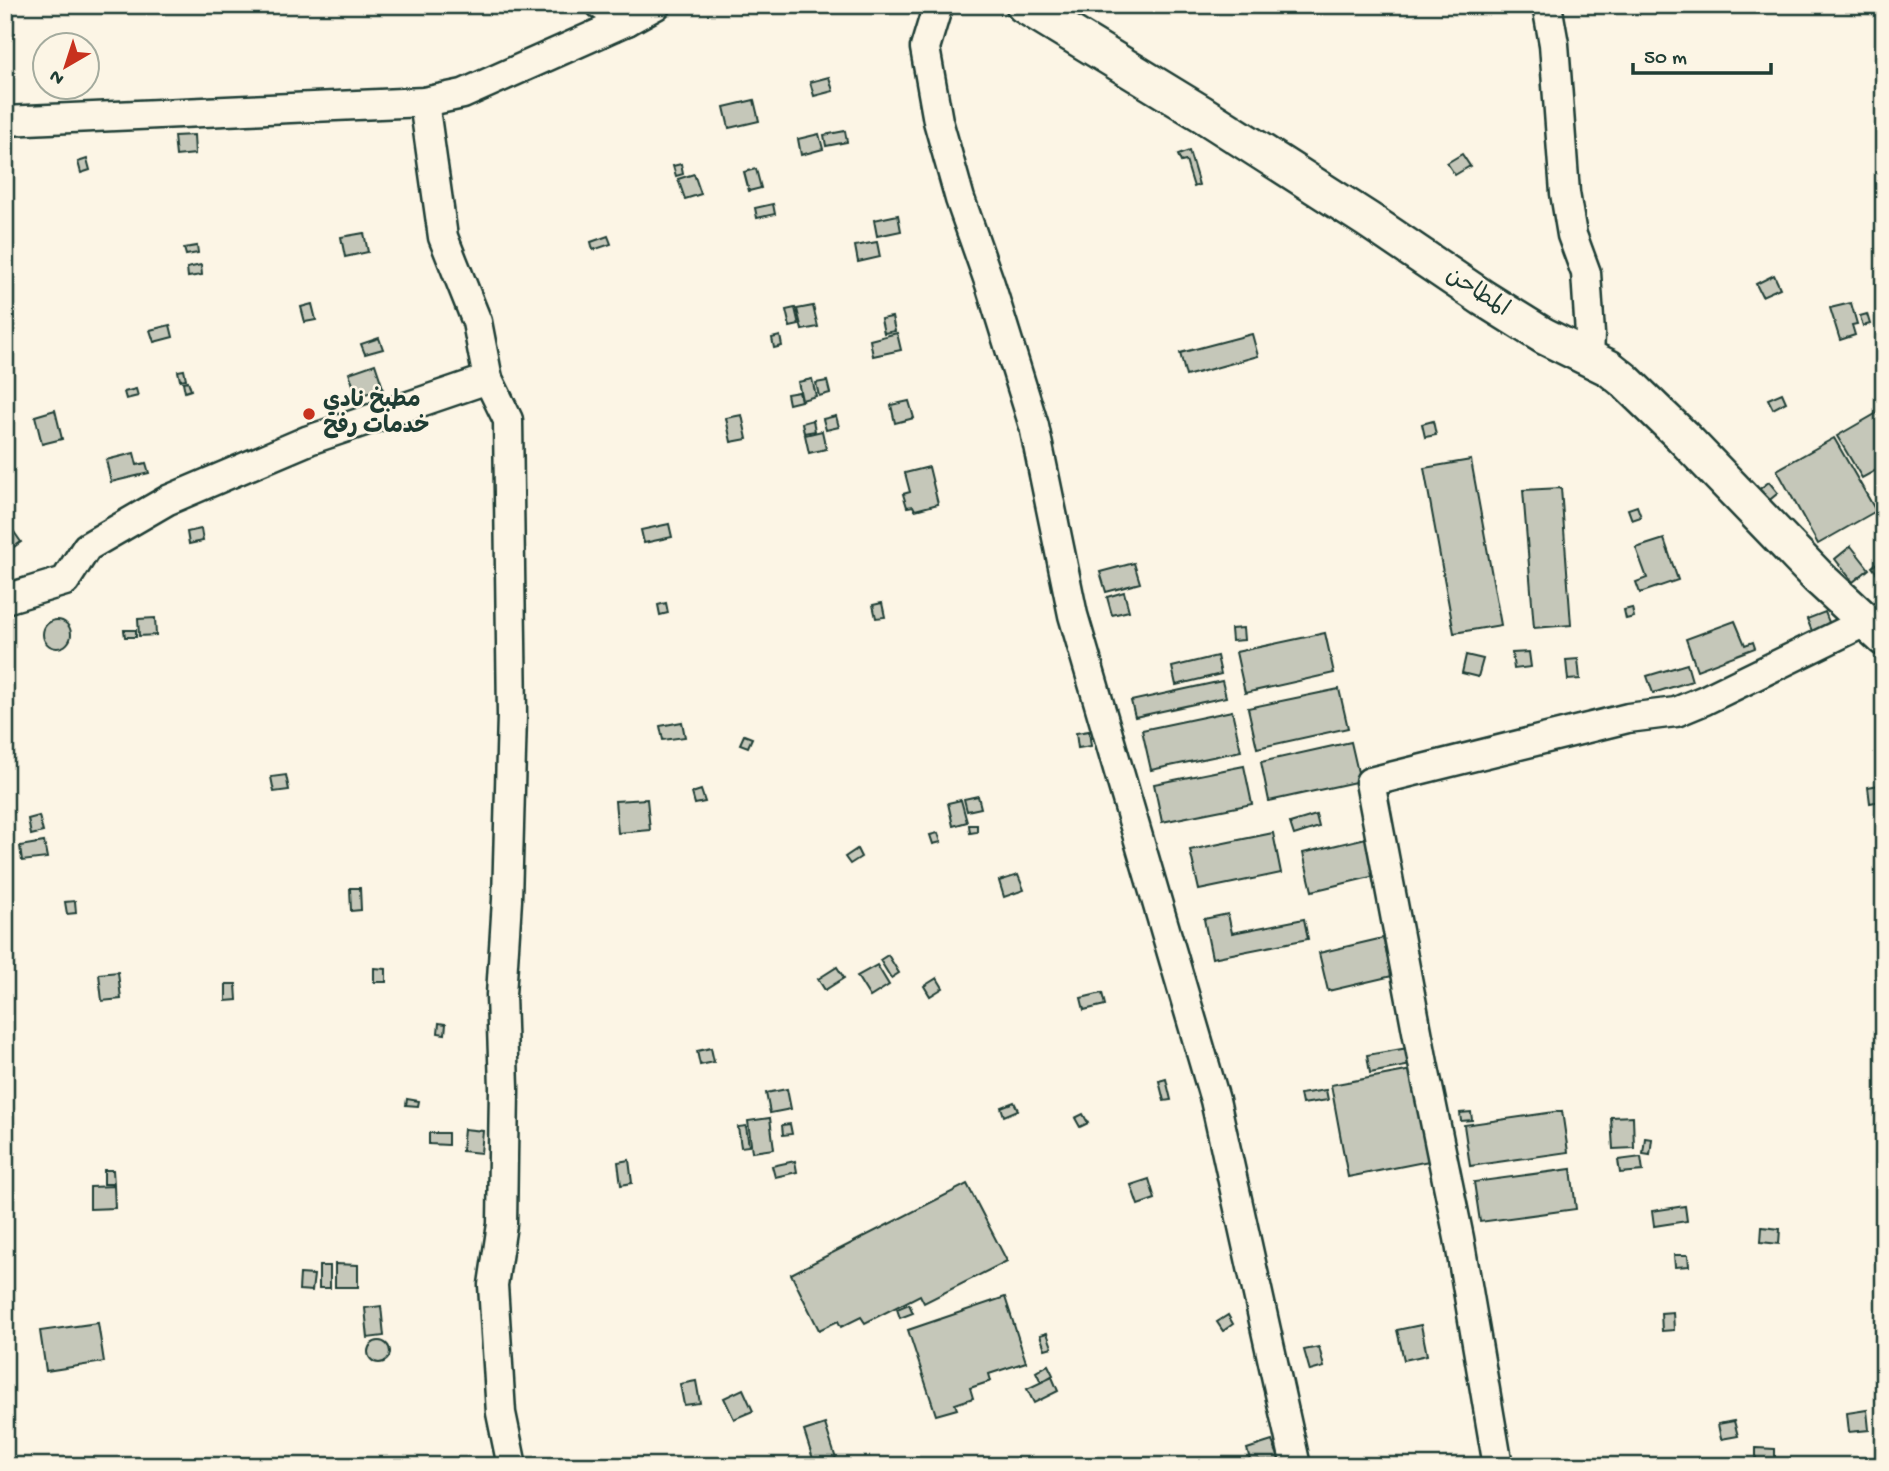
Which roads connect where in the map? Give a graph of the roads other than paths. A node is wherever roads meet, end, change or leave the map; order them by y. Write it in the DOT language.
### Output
graph roads {
  1 [pos="601,5"];
  2 [pos="656,5"];
  3 [pos="938,5"];
  4 [pos="1024,5"];
  5 [pos="1547,5"];
  6 [pos="627,21"];
  7 [pos="424,102"];
  8 [pos="5,121"];
  9 [pos="1589,357"];
  10 [pos="488,379"];
  11 [pos="5,599"];
  12 [pos="1874,630"];
  13 [pos="512,1466"];
  14 [pos="1296,1466"];
  15 [pos="1497,1466"];
  1 -- 6 [label="street"];
  2 -- 6 [label="street"];
  3 -- 14 [label="street"];
  4 -- 9 [label="main road, المطاحن"];
  5 -- 9 [label="street"];
  6 -- 7 [label="street"];
  7 -- 8 [label="street"];
  7 -- 10 [label="street"];
  9 -- 12 [label="main road, المطاحن"];
  10 -- 11 [label="street"];
  10 -- 13 [label="street"];
  12 -- 15 [label="street"];
}
